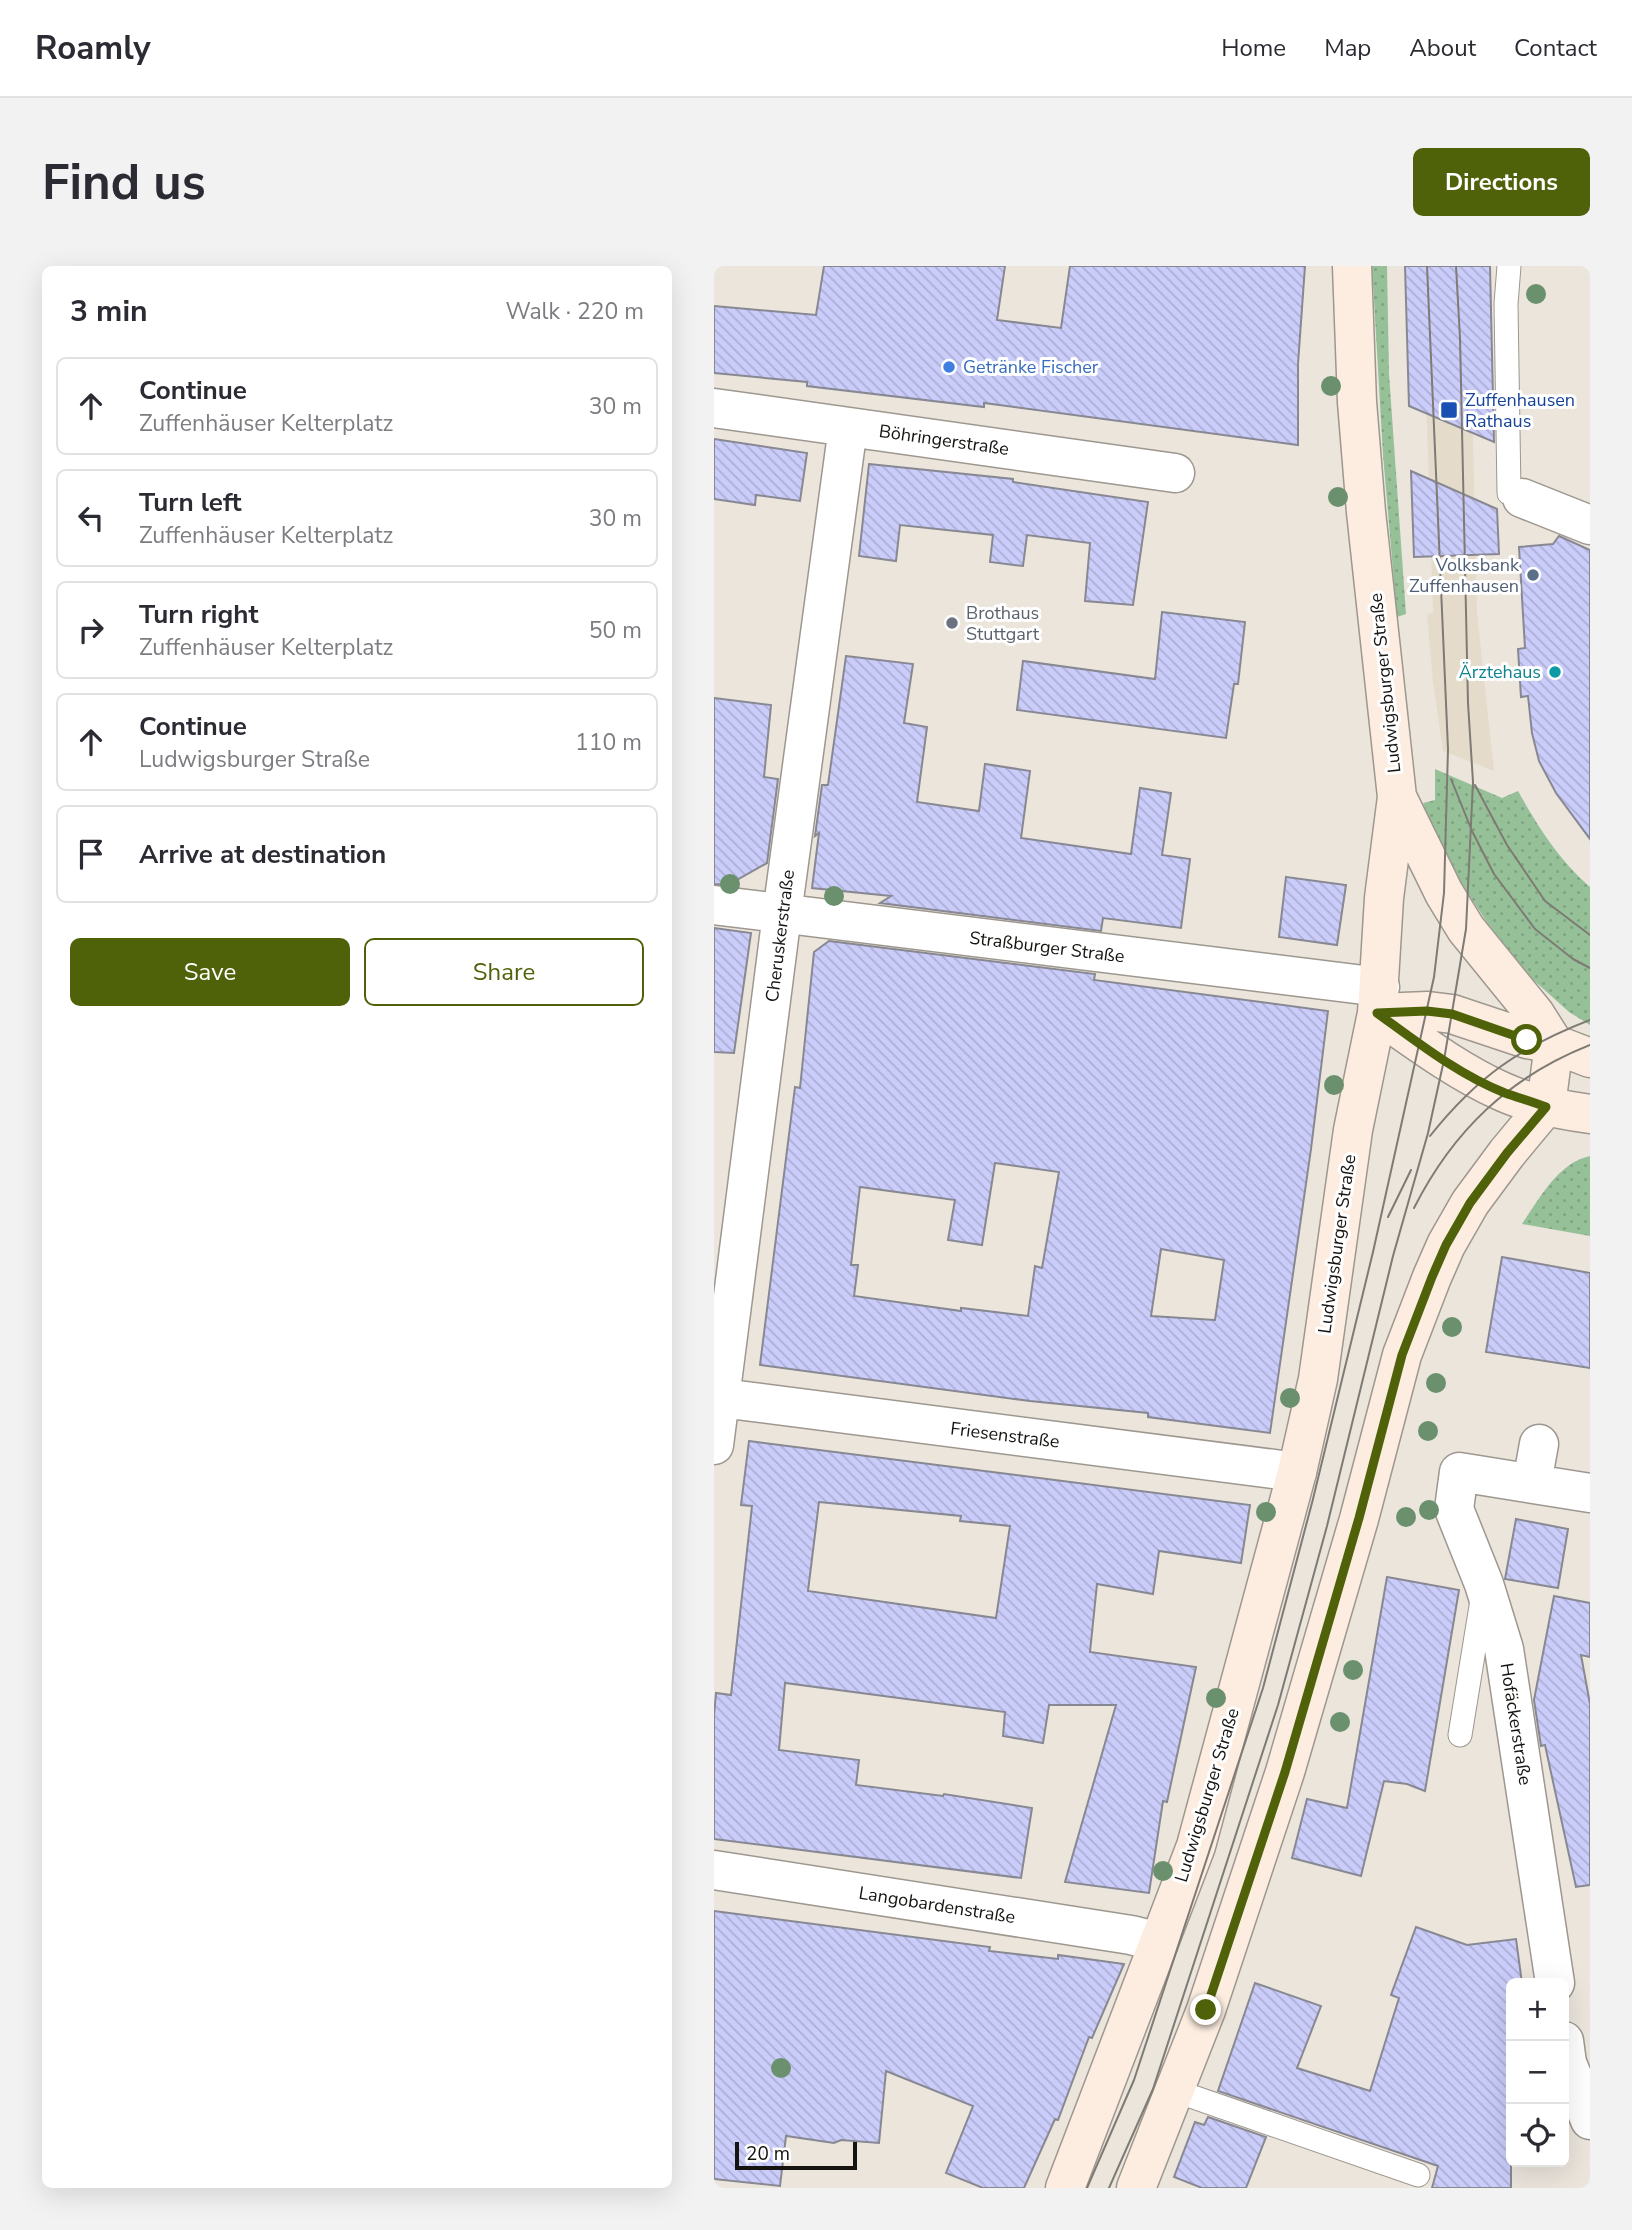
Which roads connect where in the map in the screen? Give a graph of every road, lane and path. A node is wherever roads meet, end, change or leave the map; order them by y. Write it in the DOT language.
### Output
graph roads {
  1 [pos="1352,266"];
  2 [pos="1509,266"];
  3 [pos="714,408"];
  4 [pos="848,427"];
  5 [pos="1175,473"];
  6 [pos="1522,498"];
  7 [pos="1590,525"];
  8 [pos="1397,797"];
  9 [pos="714,905"];
  10 [pos="782,914"];
  11 [pos="1378,1000"];
  12 [pos="1554,1044"];
  13 [pos="1590,1058"];
  14 [pos="1546,1107"];
  15 [pos="1590,1114"];
  16 [pos="717,1398"];
  17 [pos="1539,1444"];
  18 [pos="714,1445"];
  19 [pos="1297,1472"];
  20 [pos="1532,1483"];
  21 [pos="1590,1493"];
  22 [pos="1484,1584"];
  23 [pos="1460,1735"];
  24 [pos="714,1870"];
  25 [pos="1159,1942"];
  26 [pos="1554,1978"];
  27 [pos="1569,2068"];
  28 [pos="1175,2091"];
  29 [pos="1590,2120"];
  30 [pos="1418,2175"];
  31 [pos="1065,2188"];
  32 [pos="1136,2188"];
  1 -- 8 [label="main road, Ludwigsburger Straße"];
  2 -- 6 [label="lane"];
  3 -- 4 [label="street, Böhringerstraße"];
  4 -- 5 [label="street, Böhringerstraße"];
  4 -- 10 [label="street, Cheruskerstraße"];
  6 -- 7 [label="street"];
  8 -- 11 [label="main road, Ludwigsburger Straße"];
  8 -- 12 [label="main road"];
  9 -- 10 [label="street, Straßburger Straße"];
  10 -- 11 [label="street, Straßburger Straße"];
  10 -- 16 [label="street, Cheruskerstraße"];
  11 -- 12 [label="main road"];
  11 -- 14 [label="main road"];
  11 -- 19 [label="main road, Ludwigsburger Straße"];
  12 -- 13 [label="main road"];
  12 -- 14 [label="main road"];
  14 -- 15 [label="main road"];
  14 -- 28 [label="main road"];
  16 -- 18 [label="street, Cheruskerstraße"];
  16 -- 19 [label="street, Friesenstraße"];
  17 -- 20 [label="street"];
  19 -- 25 [label="main road, Ludwigsburger Straße"];
  20 -- 21 [label="street"];
  20 -- 22 [label="street, Hofäckerstraße"];
  22 -- 23 [label="lane"];
  22 -- 26 [label="street, Hofäckerstraße"];
  24 -- 25 [label="street, Langobardenstraße"];
  25 -- 31 [label="main road, Ludwigsburger Straße"];
  27 -- 29 [label="street"];
  28 -- 30 [label="lane"];
  28 -- 32 [label="main road"];
}
